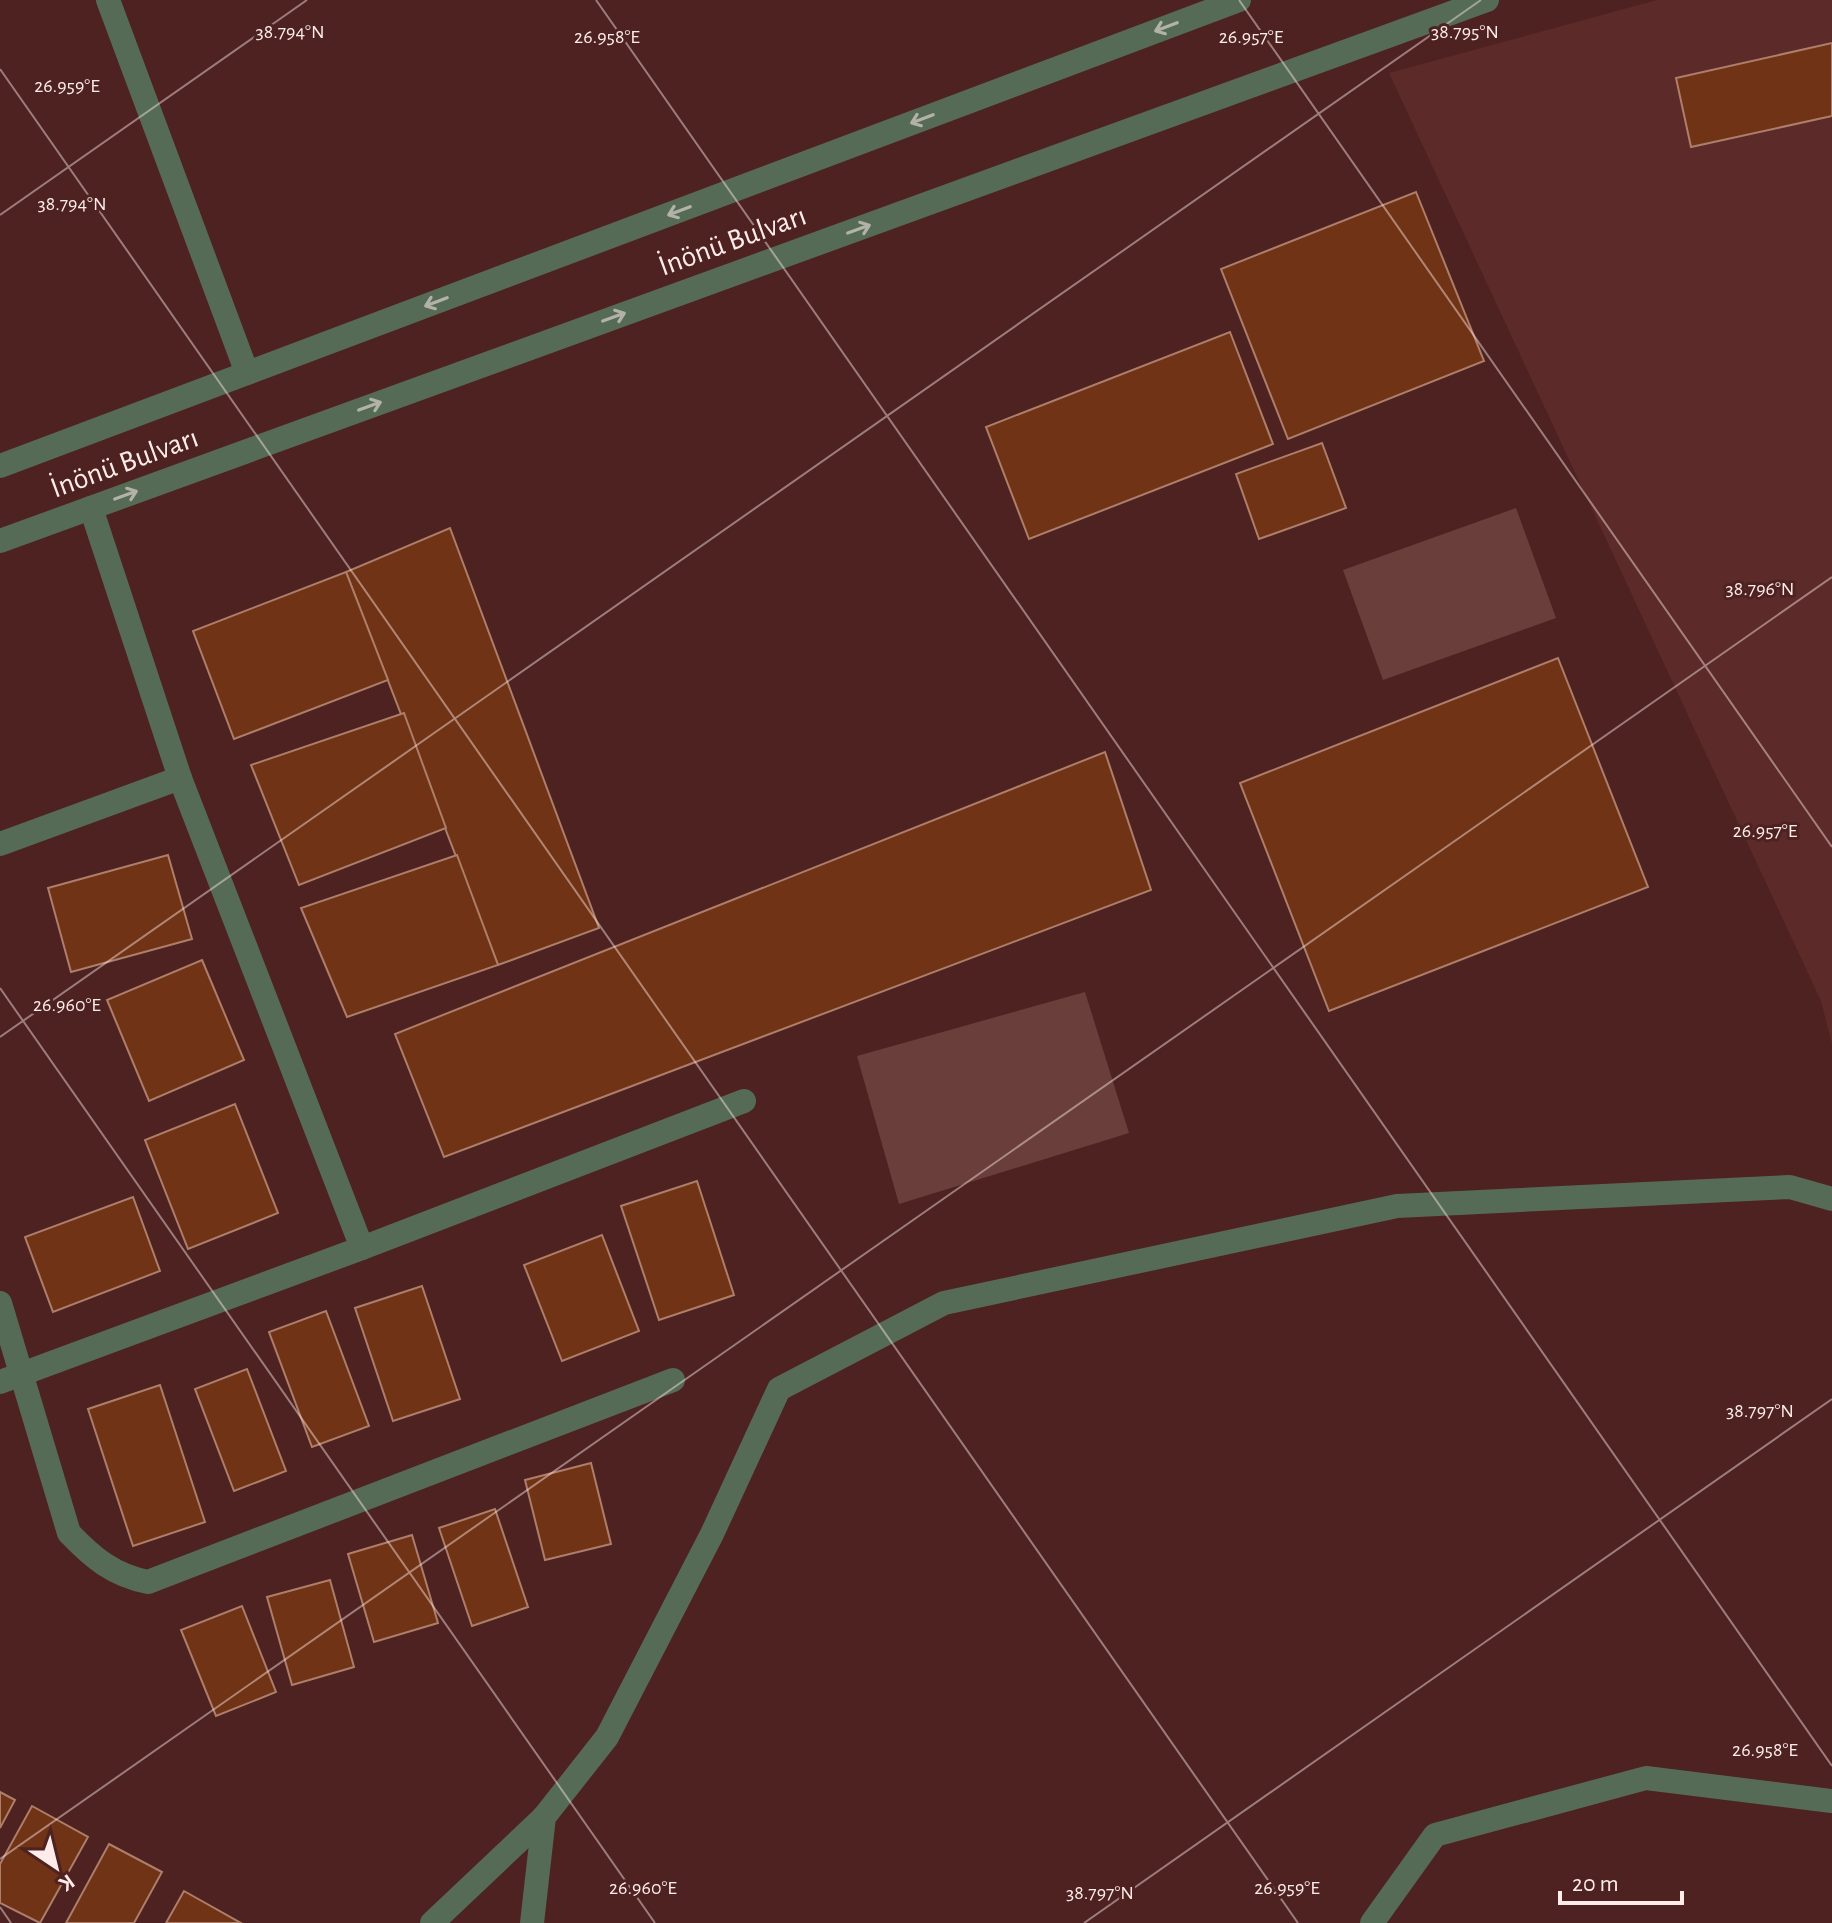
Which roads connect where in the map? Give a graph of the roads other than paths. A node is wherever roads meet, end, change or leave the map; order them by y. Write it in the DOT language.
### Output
graph roads {
  1 [pos="108,0"];
  2 [pos="1239,0"];
  3 [pos="1487,0"];
  4 [pos="247,373"];
  5 [pos="0,466"];
  6 [pos="91,508"];
  7 [pos="0,541"];
  8 [pos="180,778"];
  9 [pos="0,844"];
  10 [pos="744,1101"];
  11 [pos="1832,1199"];
  12 [pos="362,1248"];
  13 [pos="0,1303"];
  14 [pos="24,1372"];
  15 [pos="673,1380"];
  16 [pos="0,1382"];
  17 [pos="1832,1801"];
  18 [pos="544,1817"];
  19 [pos="432,1923"];
  20 [pos="532,1923"];
  21 [pos="1372,1923"];
  1 -- 4 [label="street"];
  2 -- 4 [label="street, İnönü Bulvarı, one-way"];
  6 -- 3 [label="street, İnönü Bulvarı, one-way"];
  4 -- 5 [label="street, İnönü Bulvarı"];
  6 -- 7 [label="street, İnönü Bulvarı"];
  6 -- 8 [label="street"];
  8 -- 9 [label="street"];
  8 -- 12 [label="street"];
  10 -- 12 [label="street"];
  11 -- 18 [label="street"];
  12 -- 14 [label="street"];
  13 -- 14 [label="street"];
  14 -- 15 [label="street"];
  14 -- 16 [label="street"];
  17 -- 21 [label="street"];
  18 -- 19 [label="street"];
  18 -- 20 [label="street"];
}
